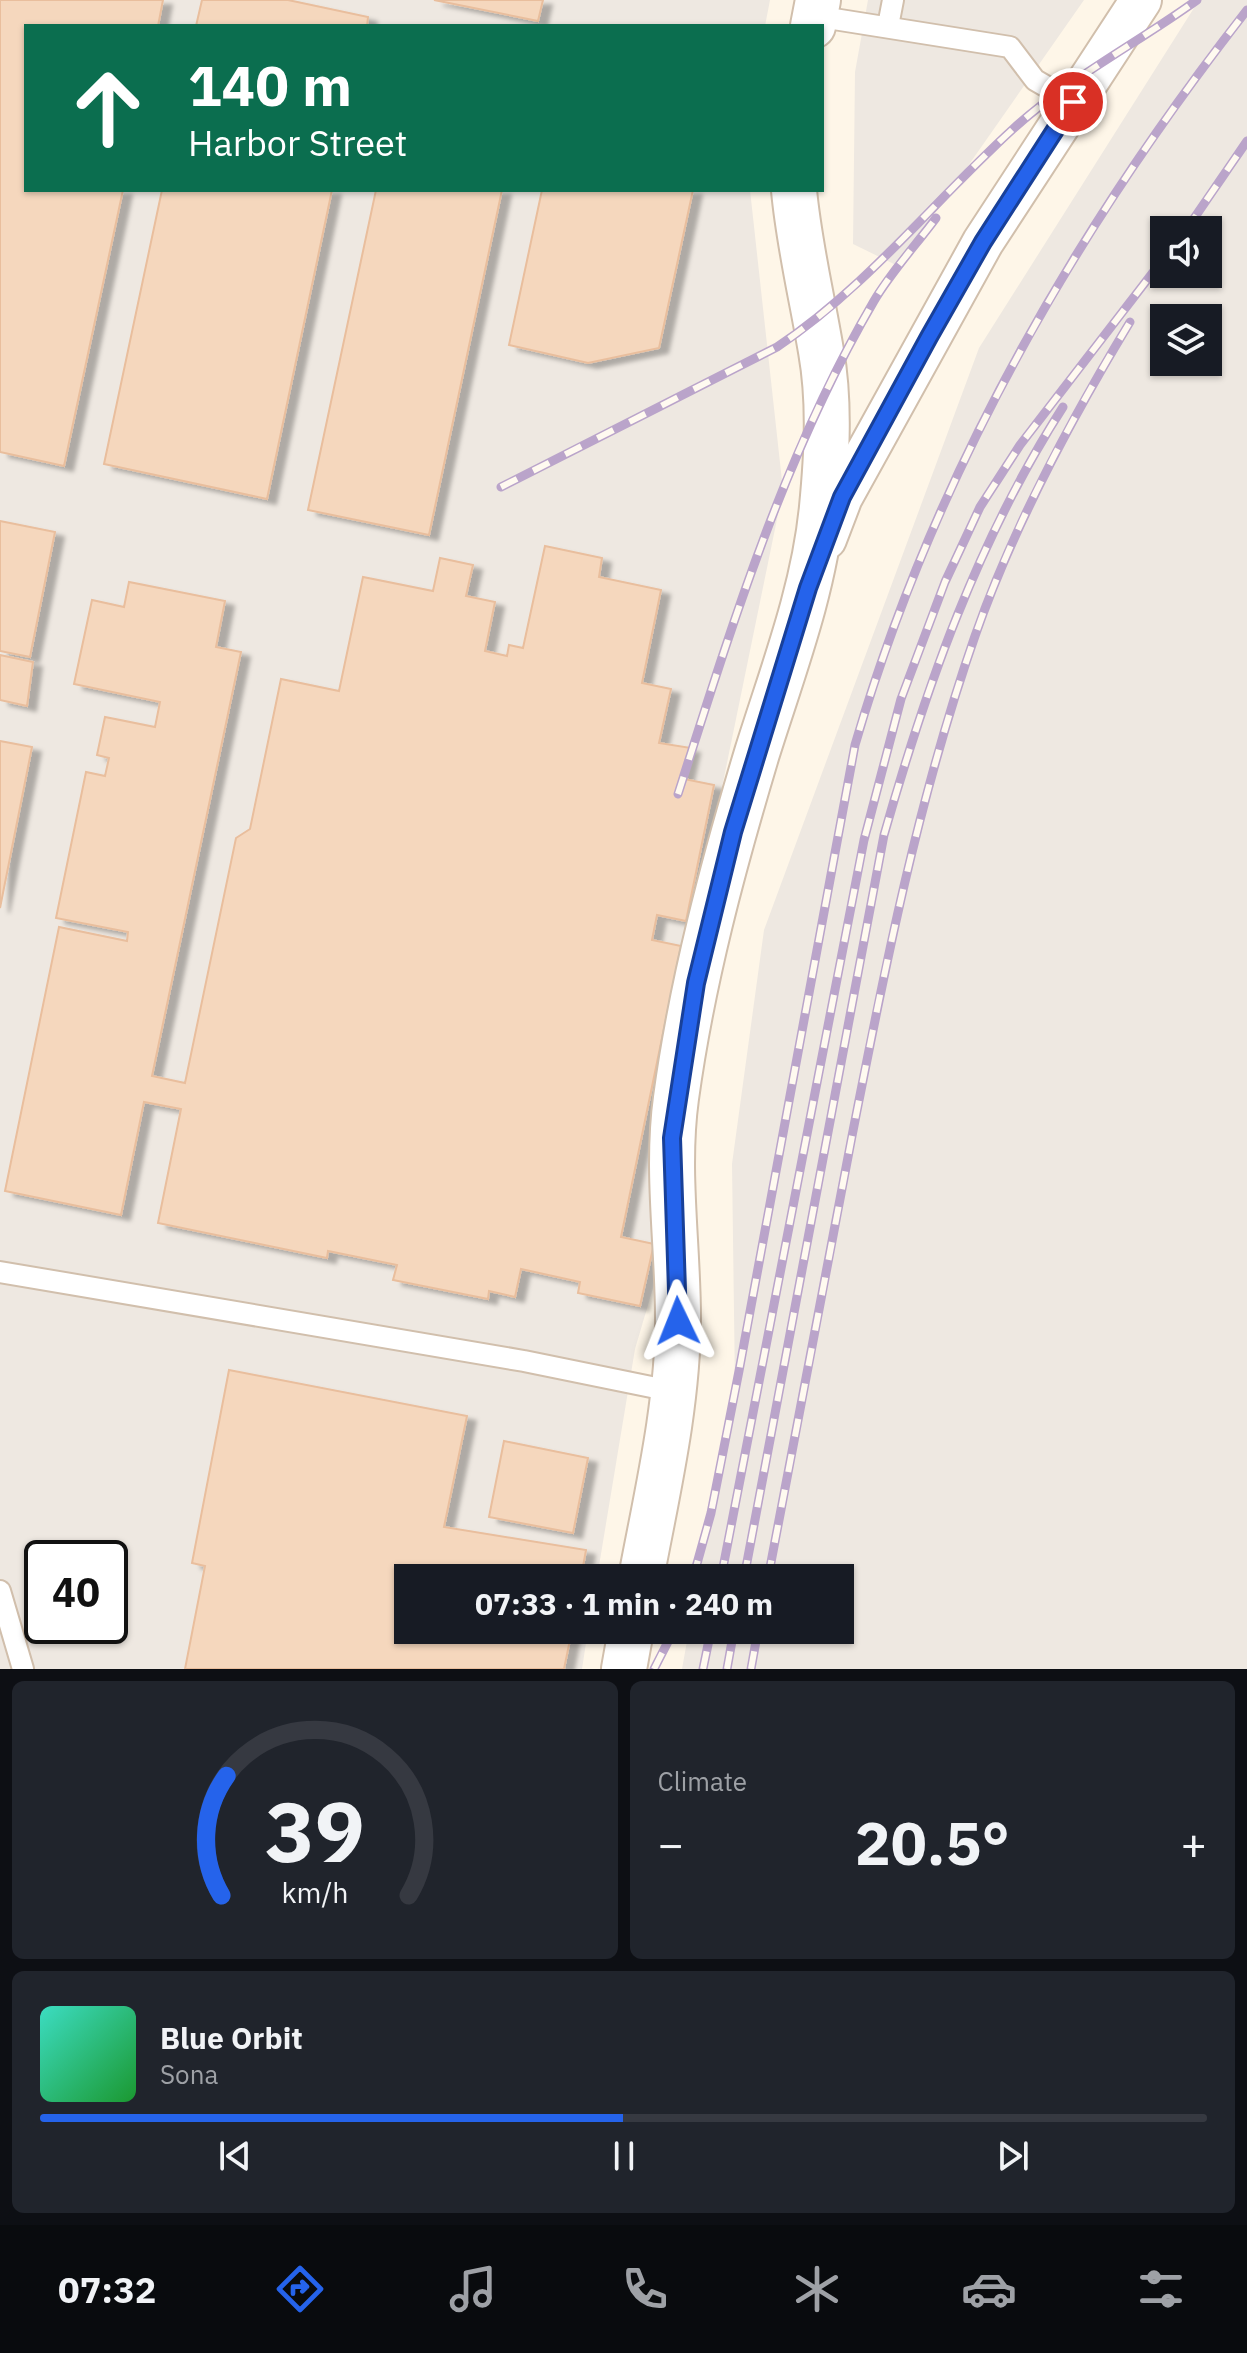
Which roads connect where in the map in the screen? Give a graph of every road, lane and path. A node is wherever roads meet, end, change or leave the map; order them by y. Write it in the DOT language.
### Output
graph roads {
  1 [pos="893,0"];
  2 [pos="1141,0"];
  3 [pos="815,14"];
  4 [pos="888,26"];
  5 [pos="1073,102"];
  6 [pos="794,192"];
  7 [pos="808,588"];
  8 [pos="0,1272"];
  9 [pos="671,1391"];
  10 [pos="644,1564"];
  11 [pos="0,1591"];
  12 [pos="628,1644"];
  13 [pos="23,1669"];
  14 [pos="624,1669"];
  1 -- 4 [label="lane"];
  2 -- 5 [label="street"];
  3 -- 4 [label="lane"];
  4 -- 5 [label="lane"];
  5 -- 7 [label="street"];
  6 -- 7 [label="street"];
  7 -- 9 [label="street"];
  8 -- 9 [label="lane"];
  9 -- 10 [label="street"];
  11 -- 13 [label="lane"];
  12 -- 14 [label="street"];
}
